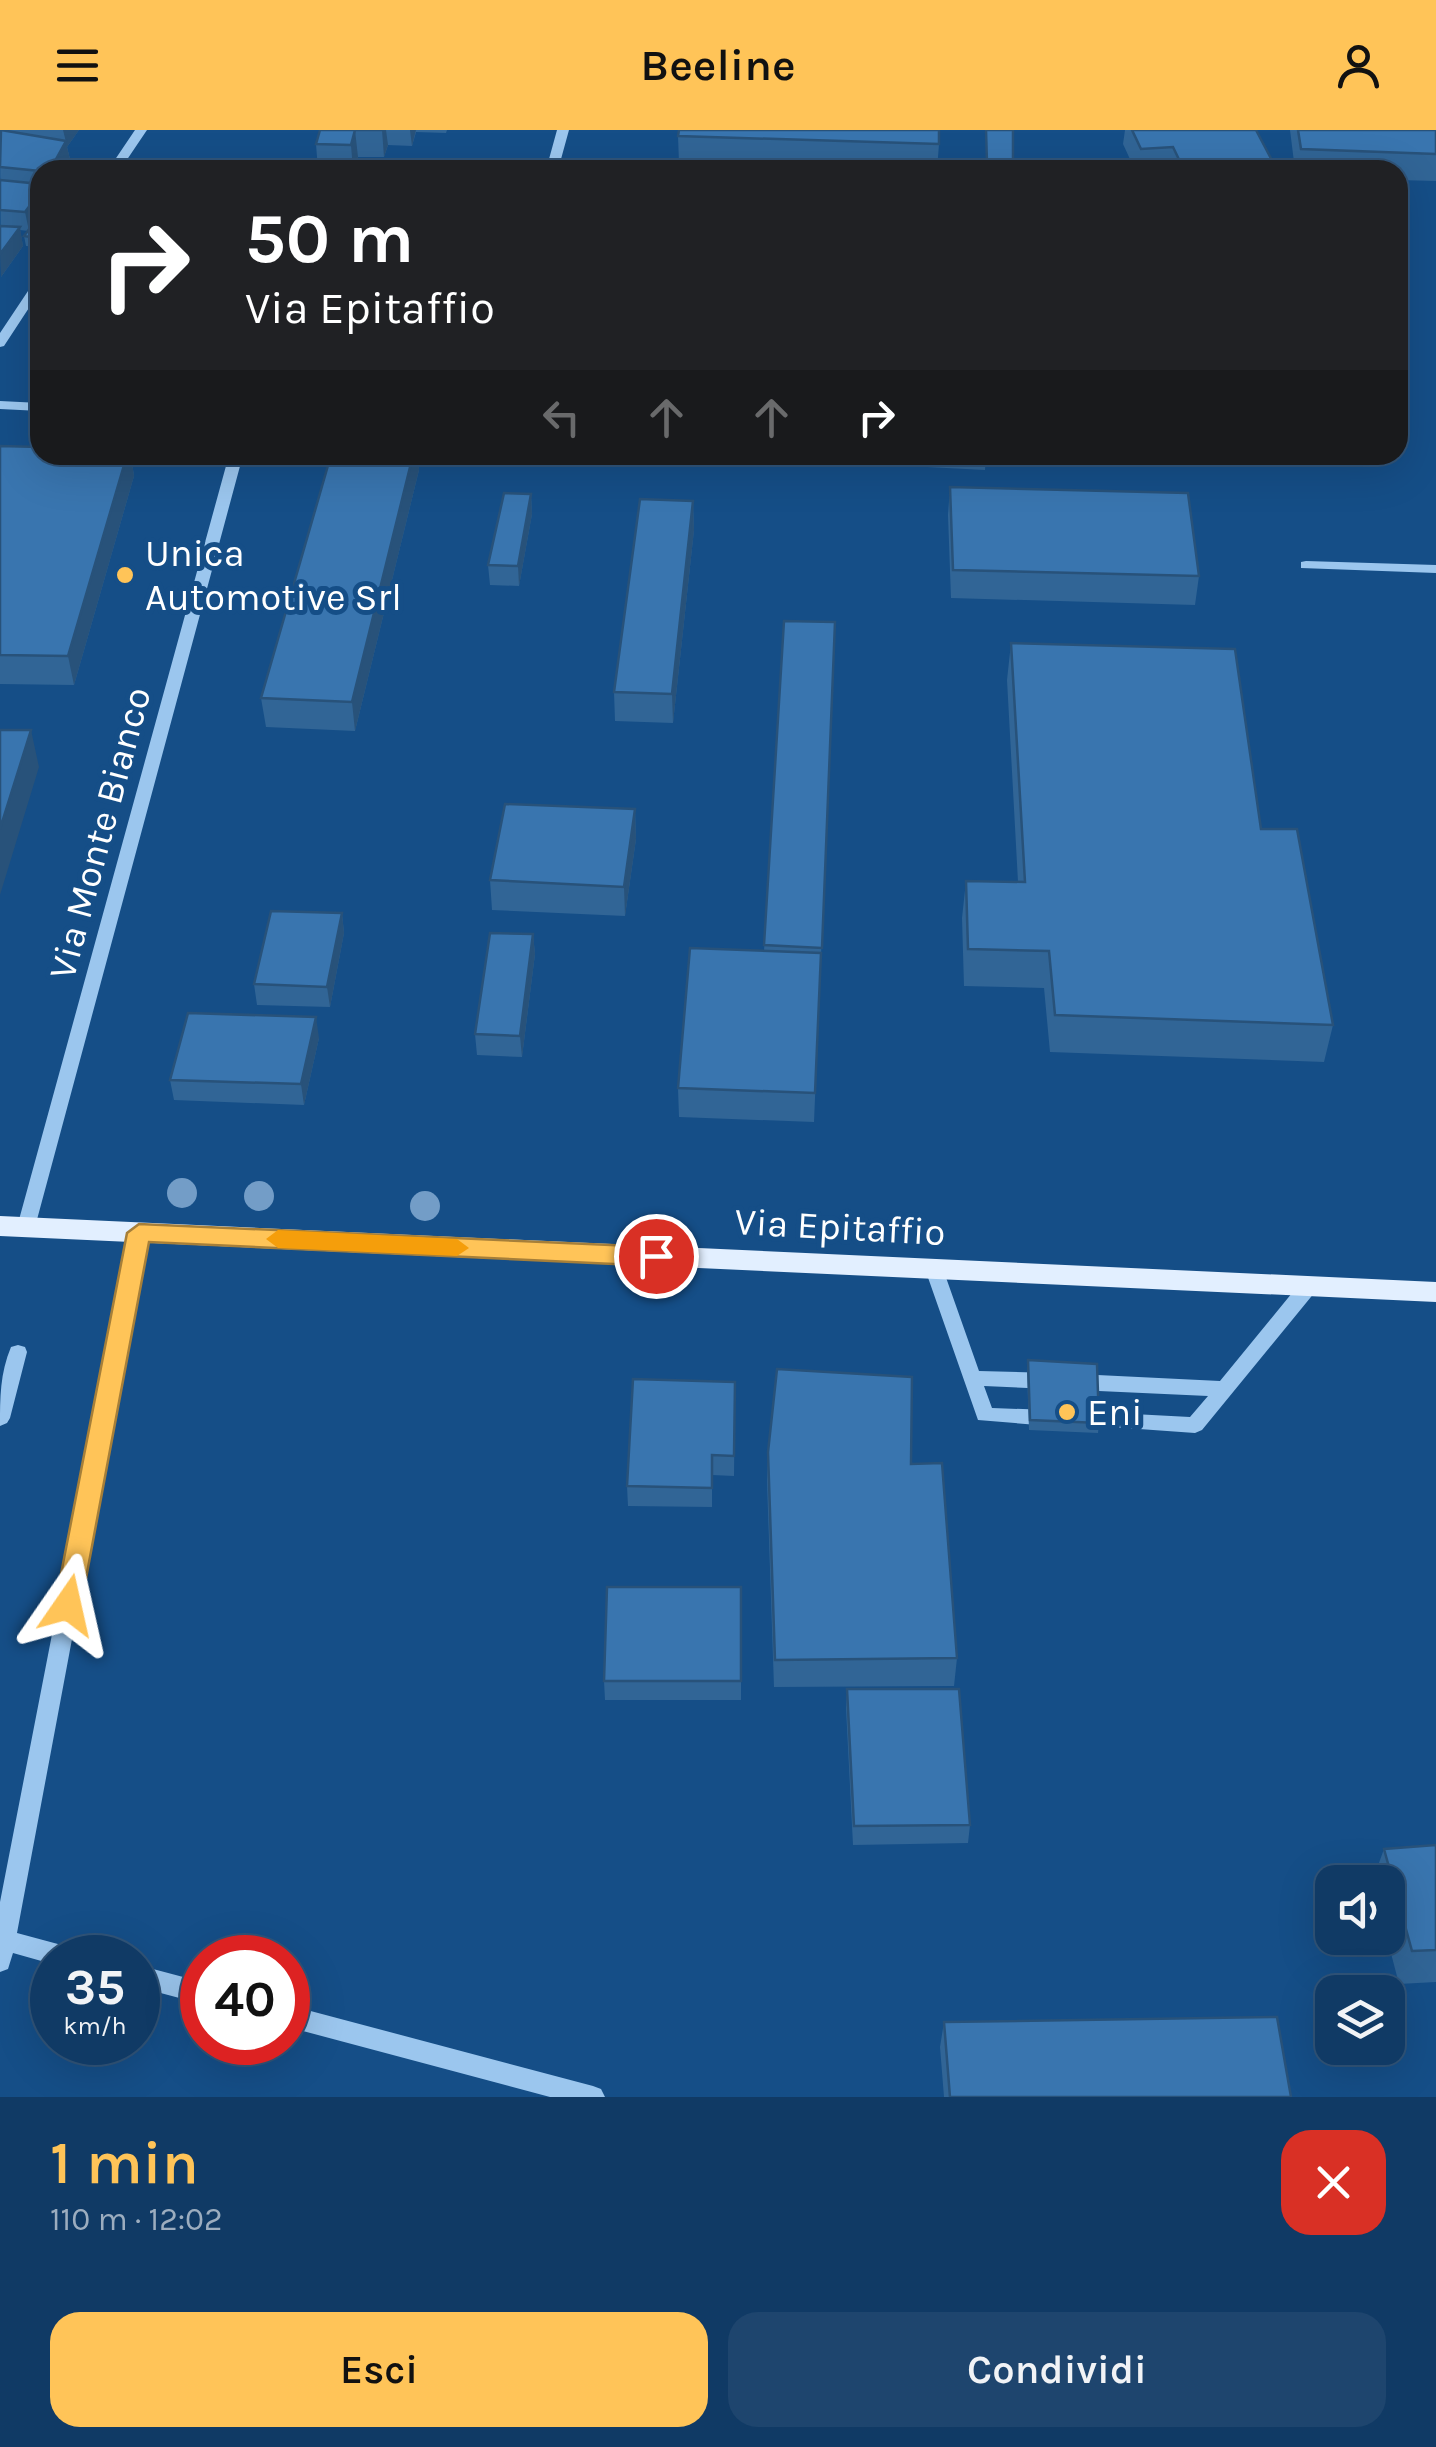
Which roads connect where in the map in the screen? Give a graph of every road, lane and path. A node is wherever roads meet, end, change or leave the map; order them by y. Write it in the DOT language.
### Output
graph roads {
  1 [pos="141,130"];
  2 [pos="562,130"];
  3 [pos="121,160"];
  4 [pos="554,160"];
  5 [pos="30,297"];
  6 [pos="0,342"];
  7 [pos="0,405"];
  8 [pos="30,406"];
  9 [pos="233,465"];
  10 [pos="1306,565"];
  11 [pos="1436,568"];
  12 [pos="13,1227"];
  13 [pos="139,1233"];
  14 [pos="934,1269"];
  15 [pos="1308,1286"];
  16 [pos="1436,1292"];
  17 [pos="18,1352"];
  18 [pos="972,1378"];
  19 [pos="1224,1389"];
  20 [pos="0,1418"];
  21 [pos="2,1950"];
  22 [pos="30,1953"];
  23 [pos="310,2022"];
  24 [pos="593,2097"];
  1 -- 3 [label="street"];
  2 -- 4 [label="street"];
  5 -- 6 [label="street"];
  7 -- 8 [label="street"];
  9 -- 12 [label="street, Via Monte Bianco"];
  10 -- 11 [label="street"];
  12 -- 13 [label="main road, Via Epitaffio"];
  13 -- 14 [label="main road, Via Epitaffio"];
  13 -- 21 [label="street"];
  14 -- 15 [label="main road, Via Epitaffio"];
  14 -- 18 [label="street"];
  15 -- 16 [label="main road, Via Epitaffio"];
  15 -- 19 [label="street"];
  17 -- 20 [label="street"];
  18 -- 19 [label="street"];
  18 -- 19 [label="street"];
  21 -- 22 [label="street"];
  23 -- 24 [label="street"];
}
